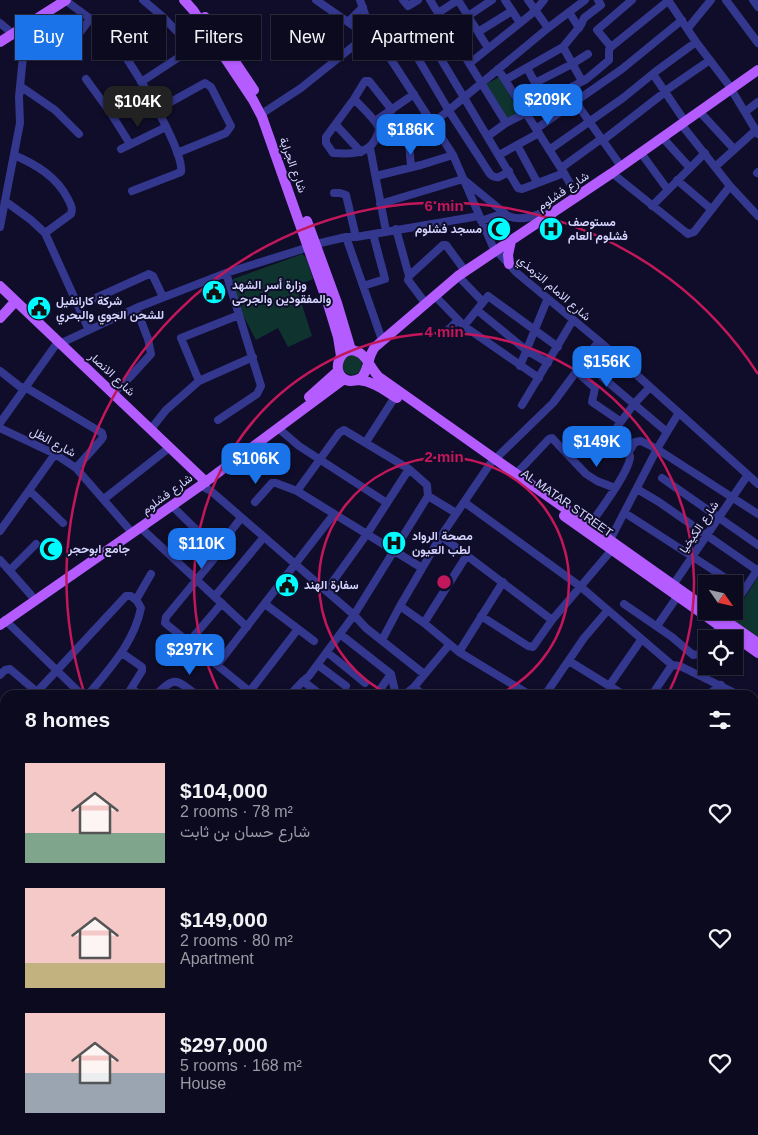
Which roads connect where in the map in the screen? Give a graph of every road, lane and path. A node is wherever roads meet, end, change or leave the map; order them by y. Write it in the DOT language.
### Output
graph roads {
  1 [pos="65,0"];
  2 [pos="142,0"];
  3 [pos="184,0"];
  4 [pos="192,0"];
  5 [pos="316,0"];
  6 [pos="403,0"];
  7 [pos="418,0"];
  8 [pos="430,0"];
  9 [pos="458,0"];
  10 [pos="492,0"];
  11 [pos="505,0"];
  12 [pos="528,0"];
  13 [pos="544,0"];
  14 [pos="585,0"];
  15 [pos="598,0"];
  16 [pos="632,0"];
  17 [pos="668,0"];
  18 [pos="711,0"];
  19 [pos="726,0"];
  20 [pos="361,4"];
  21 [pos="512,11"];
  22 [pos="535,11"];
  23 [pos="569,12"];
  24 [pos="438,13"];
  25 [pos="42,15"];
  26 [pos="161,15"];
  27 [pos="467,15"];
  28 [pos="470,15"];
  29 [pos="90,19"];
  30 [pos="166,20"];
  31 [pos="682,20"];
  32 [pos="348,21"];
  33 [pos="472,22"];
  34 [pos="0,23"];
  35 [pos="520,23"];
  36 [pos="353,25"];
  37 [pos="548,28"];
  38 [pos="579,28"];
  39 [pos="688,28"];
  40 [pos="82,30"];
  41 [pos="478,32"];
  42 [pos="13,34"];
  43 [pos="0,42"];
  44 [pos="696,42"];
  45 [pos="758,42"];
  46 [pos="563,47"];
  47 [pos="611,47"];
  48 [pos="488,48"];
  49 [pos="353,50"];
  50 [pos="588,54"];
  51 [pos="23,60"];
  52 [pos="127,60"];
  53 [pos="391,60"];
  54 [pos="419,60"];
  55 [pos="441,60"];
  56 [pos="468,60"];
  57 [pos="710,60"];
  58 [pos="470,63"];
  59 [pos="572,64"];
  60 [pos="498,68"];
  61 [pos="527,68"];
  62 [pos="758,69"];
  63 [pos="653,74"];
  64 [pos="86,78"];
  65 [pos="505,80"];
  66 [pos="582,81"];
  67 [pos="141,82"];
  68 [pos="482,82"];
  69 [pos="535,83"];
  70 [pos="20,86"];
  71 [pos="729,86"];
  72 [pos="567,90"];
  73 [pos="665,92"];
  74 [pos="414,94"];
  75 [pos="463,98"];
  76 [pos="354,99"];
  77 [pos="544,99"];
  78 [pos="576,102"];
  79 [pos="758,102"];
  80 [pos="158,108"];
  81 [pos="392,110"];
  82 [pos="266,111"];
  83 [pos="448,111"];
  84 [pos="699,111"];
  85 [pos="526,112"];
  86 [pos="745,112"];
  87 [pos="428,117"];
  88 [pos="375,121"];
  89 [pos="589,121"];
  90 [pos="681,121"];
  91 [pos="506,123"];
  92 [pos="432,124"];
  93 [pos="336,125"];
  94 [pos="166,127"];
  95 [pos="537,131"];
  96 [pos="757,132"];
  97 [pos="78,134"];
  98 [pos="488,136"];
  99 [pos="662,138"];
  100 [pos="602,140"];
  101 [pos="130,144"];
  102 [pos="517,145"];
  103 [pos="370,148"];
  104 [pos="734,148"];
  105 [pos="121,149"];
  106 [pos="550,150"];
  107 [pos="361,152"];
  108 [pos="177,153"];
  109 [pos="641,153"];
  110 [pos="705,153"];
  111 [pos="14,155"];
  112 [pos="452,155"];
  113 [pos="498,155"];
  114 [pos="618,162"];
  115 [pos="716,166"];
  116 [pos="410,167"];
  117 [pos="690,168"];
  118 [pos="562,170"];
  119 [pos="509,171"];
  120 [pos="612,173"];
  121 [pos="376,176"];
  122 [pos="463,178"];
  123 [pos="677,180"];
  124 [pos="537,182"];
  125 [pos="730,186"];
  126 [pos="668,190"];
  127 [pos="132,191"];
  128 [pos="334,193"];
  129 [pos="576,194"];
  130 [pos="293,195"];
  131 [pos="5,201"];
  132 [pos="758,202"];
  133 [pos="380,204"];
  134 [pos="652,206"];
  135 [pos="751,208"];
  136 [pos="711,209"];
  137 [pos="544,212"];
  138 [pos="504,213"];
  139 [pos="758,216"];
  140 [pos="1,217"];
  141 [pos="480,219"];
  142 [pos="0,227"];
  143 [pos="396,229"];
  144 [pos="386,231"];
  145 [pos="45,233"];
  146 [pos="373,234"];
  147 [pos="346,237"];
  148 [pos="356,237"];
  149 [pos="511,241"];
  150 [pos="312,246"];
  151 [pos="495,249"];
  152 [pos="508,264"];
  153 [pos="460,272"];
  154 [pos="226,273"];
  155 [pos="409,276"];
  156 [pos="0,286"];
  157 [pos="363,286"];
  158 [pos="0,294"];
  159 [pos="435,296"];
  160 [pos="163,297"];
  161 [pos="423,300"];
  162 [pos="548,300"];
  163 [pos="483,302"];
  164 [pos="12,305"];
  165 [pos="78,306"];
  166 [pos="136,308"];
  167 [pos="477,310"];
  168 [pos="239,315"];
  169 [pos="0,318"];
  170 [pos="573,320"];
  171 [pos="461,323"];
  172 [pos="89,330"];
  173 [pos="534,330"];
  174 [pos="443,335"];
  175 [pos="383,337"];
  176 [pos="599,341"];
  177 [pos="58,345"];
  178 [pos="558,347"];
  179 [pos="526,350"];
  180 [pos="354,351"];
  181 [pos="341,356"];
  182 [pos="253,357"];
  183 [pos="367,362"];
  184 [pos="548,363"];
  185 [pos="520,366"];
  186 [pos="0,371"];
  187 [pos="576,371"];
  188 [pos="341,375"];
  189 [pos="602,377"];
  190 [pos="539,378"];
  191 [pos="358,380"];
  192 [pos="199,381"];
  193 [pos="650,387"];
  194 [pos="24,388"];
  195 [pos="114,393"];
  196 [pos="395,397"];
  197 [pos="634,404"];
  198 [pos="522,405"];
  199 [pos="678,414"];
  200 [pos="218,420"];
  201 [pos="620,421"];
  202 [pos="0,424"];
  203 [pos="0,428"];
  204 [pos="278,428"];
  205 [pos="151,429"];
  206 [pos="667,432"];
  207 [pos="366,442"];
  208 [pos="606,442"];
  209 [pos="657,449"];
  210 [pos="165,451"];
  211 [pos="628,453"];
  212 [pos="55,454"];
  213 [pos="572,457"];
  214 [pos="319,459"];
  215 [pos="492,462"];
  216 [pos="76,468"];
  217 [pos="407,472"];
  218 [pos="516,474"];
  219 [pos="747,476"];
  220 [pos="662,478"];
  221 [pos="203,484"];
  222 [pos="758,484"];
  223 [pos="615,488"];
  224 [pos="30,490"];
  225 [pos="637,490"];
  226 [pos="297,491"];
  227 [pos="428,496"];
  228 [pos="732,498"];
  229 [pos="104,499"];
  230 [pos="255,502"];
  231 [pos="464,502"];
  232 [pos="387,503"];
  233 [pos="172,506"];
  234 [pos="456,513"];
  235 [pos="625,513"];
  236 [pos="334,514"];
  237 [pos="758,514"];
  238 [pos="720,517"];
  239 [pos="241,518"];
  240 [pos="63,523"];
  241 [pos="590,526"];
  242 [pos="129,528"];
  243 [pos="141,528"];
  244 [pos="0,531"];
  245 [pos="367,534"];
  246 [pos="441,536"];
  247 [pos="708,536"];
  248 [pos="264,537"];
  249 [pos="36,544"];
  250 [pos="613,545"];
  251 [pos="758,545"];
  252 [pos="220,552"];
  253 [pos="394,552"];
  254 [pos="467,555"];
  255 [pos="693,556"];
  256 [pos="0,560"];
  257 [pos="296,564"];
  258 [pos="422,568"];
  259 [pos="10,570"];
  260 [pos="758,570"];
  261 [pos="151,574"];
  262 [pos="196,579"];
  263 [pos="503,582"];
  264 [pos="581,587"];
  265 [pos="744,590"];
  266 [pos="326,591"];
  267 [pos="673,591"];
  268 [pos="31,595"];
  269 [pos="215,596"];
  270 [pos="136,600"];
  271 [pos="222,603"];
  272 [pos="265,604"];
  273 [pos="624,604"];
  274 [pos="698,604"];
  275 [pos="698,605"];
  276 [pos="400,606"];
  277 [pos="608,610"];
  278 [pos="354,615"];
  279 [pos="481,616"];
  280 [pos="2,620"];
  281 [pos="552,620"];
  282 [pos="725,620"];
  283 [pos="725,620"];
  284 [pos="424,622"];
  285 [pos="657,626"];
  286 [pos="247,627"];
  287 [pos="298,629"];
  288 [pos="340,634"];
  289 [pos="382,640"];
  290 [pos="641,640"];
  291 [pos="314,641"];
  292 [pos="188,643"];
  293 [pos="758,643"];
  294 [pos="449,645"];
  295 [pos="327,652"];
  296 [pos="459,652"];
  297 [pos="122,653"];
  298 [pos="758,653"];
  299 [pos="698,654"];
  300 [pos="569,661"];
  301 [pos="318,665"];
  302 [pos="672,665"];
  303 [pos="217,666"];
  304 [pos="56,672"];
  305 [pos="391,674"];
  306 [pos="424,674"];
  307 [pos="0,675"];
  308 [pos="303,681"];
  309 [pos="365,683"];
  310 [pos="721,685"];
  311 [pos="346,686"];
  312 [pos="609,686"];
  313 [pos="414,687"];
  314 [pos="32,690"];
  315 [pos="40,690"];
  316 [pos="76,690"];
  317 [pos="92,690"];
  318 [pos="130,690"];
  319 [pos="161,690"];
  320 [pos="190,690"];
  321 [pos="245,690"];
  322 [pos="253,690"];
  323 [pos="295,690"];
  324 [pos="314,690"];
  325 [pos="380,690"];
  326 [pos="395,690"];
  327 [pos="410,690"];
  328 [pos="417,690"];
  329 [pos="522,690"];
  330 [pos="549,690"];
  331 [pos="616,690"];
  332 [pos="655,690"];
  333 [pos="714,690"];
  334 [pos="730,690"];
  1 -- 25 [label="main road"];
  1 -- 29 [label="street"];
  2 -- 26 [label="street"];
  3 -- 130 [label="main road, شارع الجرابة"];
  4 -- 82 [label="main road, شارع الجرابة"];
  5 -- 32 [label="street"];
  6 -- 7 [label="street"];
  8 -- 24 [label="street"];
  9 -- 24 [label="street"];
  9 -- 27 [label="street"];
  10 -- 28 [label="street"];
  11 -- 21 [label="street"];
  12 -- 22 [label="street"];
  13 -- 22 [label="street"];
  14 -- 23 [label="street"];
  15 -- 38 [label="street"];
  16 -- 47 [label="street"];
  17 -- 31 [label="street"];
  17 -- 47 [label="street"];
  18 -- 39 [label="street"];
  19 -- 45 [label="street"];
  20 -- 32 [label="street"];
  21 -- 35 [label="street"];
  21 -- 41 [label="street"];
  22 -- 35 [label="street"];
  22 -- 37 [label="street"];
  23 -- 37 [label="street"];
  23 -- 38 [label="street"];
  29 -- 40 [label="street"];
  30 -- 67 [label="street"];
  31 -- 39 [label="street"];
  31 -- 78 [label="street"];
  32 -- 36 [label="street"];
  33 -- 41 [label="street"];
  34 -- 42 [label="street"];
  35 -- 48 [label="street"];
  37 -- 60 [label="street"];
  38 -- 46 [label="street"];
  39 -- 44 [label="street"];
  41 -- 48 [label="street"];
  42 -- 43 [label="main road"];
  44 -- 57 [label="street"];
  44 -- 63 [label="street"];
  46 -- 59 [label="street"];
  46 -- 61 [label="street"];
  47 -- 66 [label="street"];
  48 -- 58 [label="street"];
  49 -- 82 [label="street"];
  50 -- 59 [label="street"];
  51 -- 70 [label="street"];
  52 -- 67 [label="street"];
  53 -- 74 [label="street, شارع الامام الترمذي"];
  54 -- 83 [label="street"];
  55 -- 75 [label="street"];
  56 -- 58 [label="street"];
  57 -- 71 [label="street"];
  57 -- 73 [label="street"];
  58 -- 68 [label="street"];
  59 -- 66 [label="street"];
  59 -- 69 [label="street"];
  60 -- 65 [label="street"];
  60 -- 68 [label="street"];
  61 -- 65 [label="street"];
  61 -- 69 [label="street"];
  62 -- 71 [label="main road, شارع فشلوم"];
  63 -- 73 [label="street"];
  63 -- 89 [label="street"];
  64 -- 101 [label="street"];
  65 -- 85 [label="street"];
  66 -- 72 [label="street"];
  67 -- 80 [label="street"];
  68 -- 75 [label="street"];
  68 -- 91 [label="street"];
  69 -- 77 [label="street"];
  70 -- 97 [label="street"];
  70 -- 111 [label="street"];
  71 -- 84 [label="main road, شارع فشلوم"];
  71 -- 86 [label="street"];
  71 -- 90 [label="main road, شارع فشلوم"];
  72 -- 77 [label="street"];
  72 -- 78 [label="street"];
  73 -- 90 [label="street"];
  73 -- 100 [label="street"];
  74 -- 81 [label="street"];
  74 -- 87 [label="street, شارع الامام الترمذي"];
  75 -- 83 [label="street"];
  75 -- 98 [label="street"];
  76 -- 81 [label="street"];
  76 -- 88 [label="street"];
  76 -- 93 [label="street"];
  77 -- 85 [label="street"];
  78 -- 89 [label="street"];
  78 -- 95 [label="street"];
  79 -- 86 [label="street"];
  80 -- 94 [label="street"];
  80 -- 108 [label="street"];
  81 -- 88 [label="street"];
  82 -- 130 [label="main road, شارع الجرابة"];
  83 -- 92 [label="street"];
  83 -- 119 [label="street"];
  84 -- 90 [label="main road, شارع فشلوم"];
  84 -- 104 [label="street"];
  85 -- 91 [label="street"];
  85 -- 95 [label="street"];
  86 -- 96 [label="street"];
  87 -- 92 [label="street, شارع الامام الترمذي"];
  87 -- 116 [label="street"];
  88 -- 103 [label="street"];
  89 -- 100 [label="street"];
  89 -- 106 [label="street"];
  90 -- 99 [label="main road, شارع فشلوم"];
  90 -- 110 [label="street"];
  90 -- 114 [label="main road, شارع فشلوم"];
  91 -- 98 [label="street"];
  92 -- 112 [label="street, شارع الامام الترمذي"];
  93 -- 107 [label="street"];
  93 -- 107 [label="street"];
  94 -- 101 [label="street"];
  94 -- 108 [label="street"];
  95 -- 102 [label="street"];
  95 -- 106 [label="street"];
  96 -- 104 [label="street"];
  98 -- 113 [label="street"];
  99 -- 109 [label="main road, شارع فشلوم"];
  99 -- 117 [label="street"];
  100 -- 114 [label="street"];
  100 -- 118 [label="street"];
  101 -- 105 [label="street"];
  102 -- 113 [label="street"];
  102 -- 124 [label="street"];
  103 -- 107 [label="street"];
  103 -- 121 [label="street"];
  104 -- 115 [label="street"];
  106 -- 118 [label="street"];
  108 -- 127 [label="street"];
  109 -- 120 [label="main road, شارع فشلوم"];
  109 -- 126 [label="street"];
  110 -- 115 [label="street"];
  110 -- 117 [label="street"];
  111 -- 131 [label="street"];
  111 -- 145 [label="street"];
  112 -- 116 [label="street"];
  112 -- 122 [label="street, شارع الامام الترمذي"];
  113 -- 119 [label="street"];
  114 -- 129 [label="main road, شارع فشلوم"];
  115 -- 125 [label="street"];
  116 -- 121 [label="street"];
  117 -- 123 [label="street"];
  118 -- 124 [label="street"];
  118 -- 129 [label="street"];
  119 -- 124 [label="street"];
  120 -- 129 [label="main road, شارع فشلوم"];
  120 -- 134 [label="street"];
  121 -- 133 [label="street"];
  122 -- 133 [label="street"];
  122 -- 138 [label="street"];
  122 -- 141 [label="street, شارع الامام الترمذي"];
  123 -- 126 [label="street"];
  123 -- 136 [label="street"];
  125 -- 135 [label="street"];
  125 -- 136 [label="street"];
  126 -- 134 [label="street"];
  128 -- 148 [label="street"];
  129 -- 137 [label="main road, شارع فشلوم"];
  129 -- 149 [label="main road, شارع فشلوم"];
  130 -- 150 [label="main road, شارع الجرابة"];
  131 -- 140 [label="street"];
  131 -- 145 [label="street"];
  132 -- 135 [label="street"];
  133 -- 144 [label="street"];
  134 -- 136 [label="street"];
  135 -- 139 [label="street"];
  137 -- 138 [label="street"];
  137 -- 151 [label="main road, شارع فشلوم"];
  138 -- 141 [label="street"];
  140 -- 142 [label="street"];
  141 -- 143 [label="street"];
  141 -- 151 [label="street, شارع الامام الترمذي"];
  143 -- 144 [label="street"];
  143 -- 155 [label="street"];
  144 -- 146 [label="street"];
  145 -- 165 [label="street"];
  146 -- 148 [label="street"];
  146 -- 157 [label="street"];
  147 -- 148 [label="street"];
  147 -- 150 [label="street"];
  147 -- 157 [label="street"];
  149 -- 151 [label="main road, شارع فشلوم"];
  149 -- 152 [label="main road"];
  150 -- 154 [label="street"];
  150 -- 180 [label="main road, شارع الجرابة"];
  150 -- 181 [label="main road, شارع الجرابة"];
  151 -- 152 [label="street, شارع الامام الترمذي"];
  151 -- 153 [label="main road, شارع فشلوم"];
  151 -- 153 [label="main road, شارع فشلوم"];
  152 -- 162 [label="street, شارع الامام الترمذي"];
  153 -- 155 [label="street"];
  153 -- 159 [label="main road, شارع فشلوم"];
  153 -- 161 [label="main road"];
  153 -- 163 [label="street"];
  154 -- 160 [label="street"];
  154 -- 168 [label="street"];
  155 -- 161 [label="street"];
  156 -- 177 [label="main road, شارع الانصار"];
  157 -- 175 [label="street"];
  158 -- 164 [label="main road, شارع الانصار"];
  159 -- 171 [label="street"];
  159 -- 175 [label="main road, شارع فشلوم"];
  160 -- 165 [label="street"];
  160 -- 166 [label="street"];
  161 -- 175 [label="main road"];
  162 -- 170 [label="street, شارع الامام الترمذي"];
  162 -- 173 [label="street"];
  163 -- 167 [label="street"];
  163 -- 173 [label="street"];
  164 -- 169 [label="main road"];
  164 -- 177 [label="main road, شارع الانصار"];
  165 -- 172 [label="street"];
  166 -- 172 [label="street"];
  166 -- 195 [label="street"];
  167 -- 171 [label="street"];
  167 -- 179 [label="street"];
  168 -- 182 [label="street"];
  168 -- 192 [label="street"];
  170 -- 176 [label="street, شارع الامام الترمذي"];
  170 -- 178 [label="street"];
  171 -- 174 [label="street"];
  171 -- 185 [label="street"];
  172 -- 177 [label="street"];
  173 -- 178 [label="street"];
  173 -- 179 [label="street"];
  175 -- 180 [label="main road"];
  175 -- 183 [label="main road"];
  176 -- 187 [label="street"];
  176 -- 193 [label="street, شارع الامام الترمذي"];
  177 -- 194 [label="street"];
  177 -- 195 [label="main road, شارع الانصار"];
  177 -- 210 [label="main road, شارع الانصار"];
  178 -- 184 [label="street"];
  179 -- 184 [label="street"];
  179 -- 185 [label="street"];
  180 -- 181 [label="main road"];
  180 -- 183 [label="main road"];
  181 -- 188 [label="main road"];
  182 -- 192 [label="street"];
  182 -- 200 [label="street"];
  183 -- 191 [label="main road"];
  183 -- 215 [label="main road"];
  184 -- 190 [label="street"];
  185 -- 190 [label="street"];
  186 -- 194 [label="street"];
  187 -- 201 [label="street"];
  187 -- 215 [label="street"];
  188 -- 191 [label="main road"];
  188 -- 204 [label="main road, شارع فشلوم"];
  188 -- 221 [label="main road, شارع فشلوم"];
  189 -- 197 [label="street"];
  190 -- 198 [label="street"];
  191 -- 196 [label="main road, AL MATAR STREET"];
  192 -- 205 [label="street"];
  193 -- 197 [label="street"];
  193 -- 199 [label="street, شارع الامام الترمذي"];
  194 -- 202 [label="street"];
  194 -- 216 [label="street"];
  195 -- 205 [label="main road, شارع الانصار"];
  196 -- 207 [label="street"];
  196 -- 215 [label="main road, AL MATAR STREET"];
  197 -- 201 [label="street"];
  197 -- 206 [label="street"];
  199 -- 206 [label="street"];
  199 -- 219 [label="street, شارع الامام الترمذي"];
  201 -- 208 [label="street"];
  203 -- 212 [label="street, شارع الظل"];
  204 -- 214 [label="street"];
  204 -- 221 [label="main road, شارع فشلوم"];
  205 -- 221 [label="main road, شارع الانصار"];
  206 -- 209 [label="street"];
  207 -- 214 [label="street"];
  207 -- 217 [label="street"];
  208 -- 211 [label="street"];
  208 -- 213 [label="street"];
  209 -- 211 [label="street"];
  209 -- 225 [label="street"];
  209 -- 228 [label="street"];
  210 -- 221 [label="main road, شارع الانصار"];
  210 -- 229 [label="street"];
  211 -- 223 [label="street"];
  212 -- 216 [label="street, شارع الظل"];
  212 -- 224 [label="street"];
  213 -- 218 [label="street"];
  213 -- 223 [label="street"];
  214 -- 226 [label="street"];
  214 -- 232 [label="street"];
  215 -- 218 [label="main road"];
  215 -- 231 [label="street"];
  215 -- 250 [label="main road, AL MATAR STREET"];
  216 -- 229 [label="street, شارع الظل"];
  217 -- 227 [label="street"];
  217 -- 232 [label="street"];
  218 -- 241 [label="main road"];
  219 -- 222 [label="street, شارع الامام الترمذي"];
  219 -- 228 [label="street, شارع الكيخيا"];
  220 -- 238 [label="street"];
  221 -- 233 [label="main road, شارع فشلوم"];
  221 -- 239 [label="street"];
  221 -- 242 [label="main road, شارع فشلوم"];
  223 -- 241 [label="street"];
  224 -- 240 [label="street"];
  224 -- 244 [label="street"];
  225 -- 235 [label="street"];
  225 -- 247 [label="street"];
  226 -- 230 [label="street"];
  226 -- 236 [label="street"];
  227 -- 234 [label="street"];
  227 -- 253 [label="street"];
  228 -- 237 [label="street"];
  228 -- 238 [label="street, شارع الكيخيا"];
  229 -- 242 [label="street, شارع الظل"];
  231 -- 234 [label="street"];
  231 -- 264 [label="street"];
  232 -- 245 [label="street"];
  233 -- 243 [label="main road, شارع فشلوم"];
  233 -- 252 [label="street"];
  234 -- 246 [label="street"];
  235 -- 250 [label="street"];
  235 -- 255 [label="street"];
  236 -- 245 [label="street"];
  236 -- 257 [label="street"];
  238 -- 247 [label="street, شارع الكيخيا"];
  238 -- 251 [label="street"];
  239 -- 248 [label="street"];
  239 -- 252 [label="street"];
  241 -- 250 [label="main road"];
  242 -- 268 [label="main road, شارع فشلوم"];
  243 -- 262 [label="street"];
  243 -- 280 [label="main road, شارع فشلوم"];
  245 -- 253 [label="street"];
  245 -- 266 [label="street"];
  246 -- 254 [label="street"];
  246 -- 258 [label="street"];
  247 -- 255 [label="street, شارع الكيخيا"];
  247 -- 260 [label="street"];
  248 -- 257 [label="street"];
  248 -- 269 [label="street"];
  249 -- 259 [label="street"];
  250 -- 264 [label="street"];
  250 -- 267 [label="main road, AL MATAR STREET"];
  252 -- 262 [label="street"];
  253 -- 258 [label="street"];
  253 -- 278 [label="street"];
  254 -- 263 [label="street"];
  254 -- 284 [label="street"];
  255 -- 265 [label="street"];
  255 -- 267 [label="street, شارع الكيخيا"];
  256 -- 259 [label="street"];
  257 -- 266 [label="street"];
  257 -- 272 [label="street"];
  258 -- 276 [label="street"];
  259 -- 268 [label="street"];
  260 -- 265 [label="street"];
  261 -- 270 [label="street"];
  262 -- 269 [label="street"];
  262 -- 292 [label="street"];
  263 -- 279 [label="street"];
  263 -- 281 [label="street"];
  264 -- 277 [label="street"];
  264 -- 281 [label="street"];
  266 -- 278 [label="street"];
  267 -- 274 [label="main road"];
  267 -- 275 [label="main road, AL MATAR STREET"];
  267 -- 285 [label="street, شارع الكيخيا"];
  268 -- 280 [label="main road, شارع فشلوم"];
  269 -- 271 [label="street"];
  270 -- 297 [label="street"];
  270 -- 304 [label="street"];
  271 -- 286 [label="street"];
  271 -- 292 [label="street"];
  272 -- 286 [label="street"];
  272 -- 287 [label="street"];
  273 -- 285 [label="street"];
  276 -- 284 [label="street"];
  276 -- 289 [label="street"];
  277 -- 290 [label="street"];
  277 -- 300 [label="street"];
  278 -- 288 [label="street"];
  278 -- 289 [label="street"];
  279 -- 281 [label="street"];
  279 -- 296 [label="street"];
  280 -- 304 [label="street"];
  282 -- 293 [label="main road"];
  283 -- 298 [label="main road, AL MATAR STREET"];
  284 -- 294 [label="street"];
  285 -- 299 [label="street"];
  286 -- 303 [label="street"];
  287 -- 291 [label="street"];
  287 -- 322 [label="street"];
  288 -- 295 [label="street"];
  288 -- 305 [label="street"];
  289 -- 306 [label="street"];
  290 -- 302 [label="street"];
  290 -- 312 [label="street"];
  292 -- 303 [label="street"];
  294 -- 296 [label="street"];
  294 -- 306 [label="street"];
  295 -- 301 [label="street"];
  295 -- 309 [label="street"];
  296 -- 329 [label="street"];
  297 -- 317 [label="street"];
  297 -- 318 [label="street"];
  300 -- 312 [label="street"];
  300 -- 330 [label="street"];
  301 -- 308 [label="street"];
  301 -- 311 [label="street"];
  302 -- 310 [label="street"];
  302 -- 332 [label="street"];
  303 -- 321 [label="street"];
  304 -- 315 [label="street"];
  304 -- 316 [label="street"];
  305 -- 325 [label="street"];
  305 -- 326 [label="street"];
  306 -- 313 [label="street"];
  307 -- 314 [label="street"];
  308 -- 323 [label="street"];
  308 -- 324 [label="street"];
  310 -- 333 [label="street"];
  310 -- 334 [label="street"];
  312 -- 331 [label="street"];
  313 -- 327 [label="street"];
  313 -- 328 [label="street"];
  319 -- 320 [label="street"];
}
